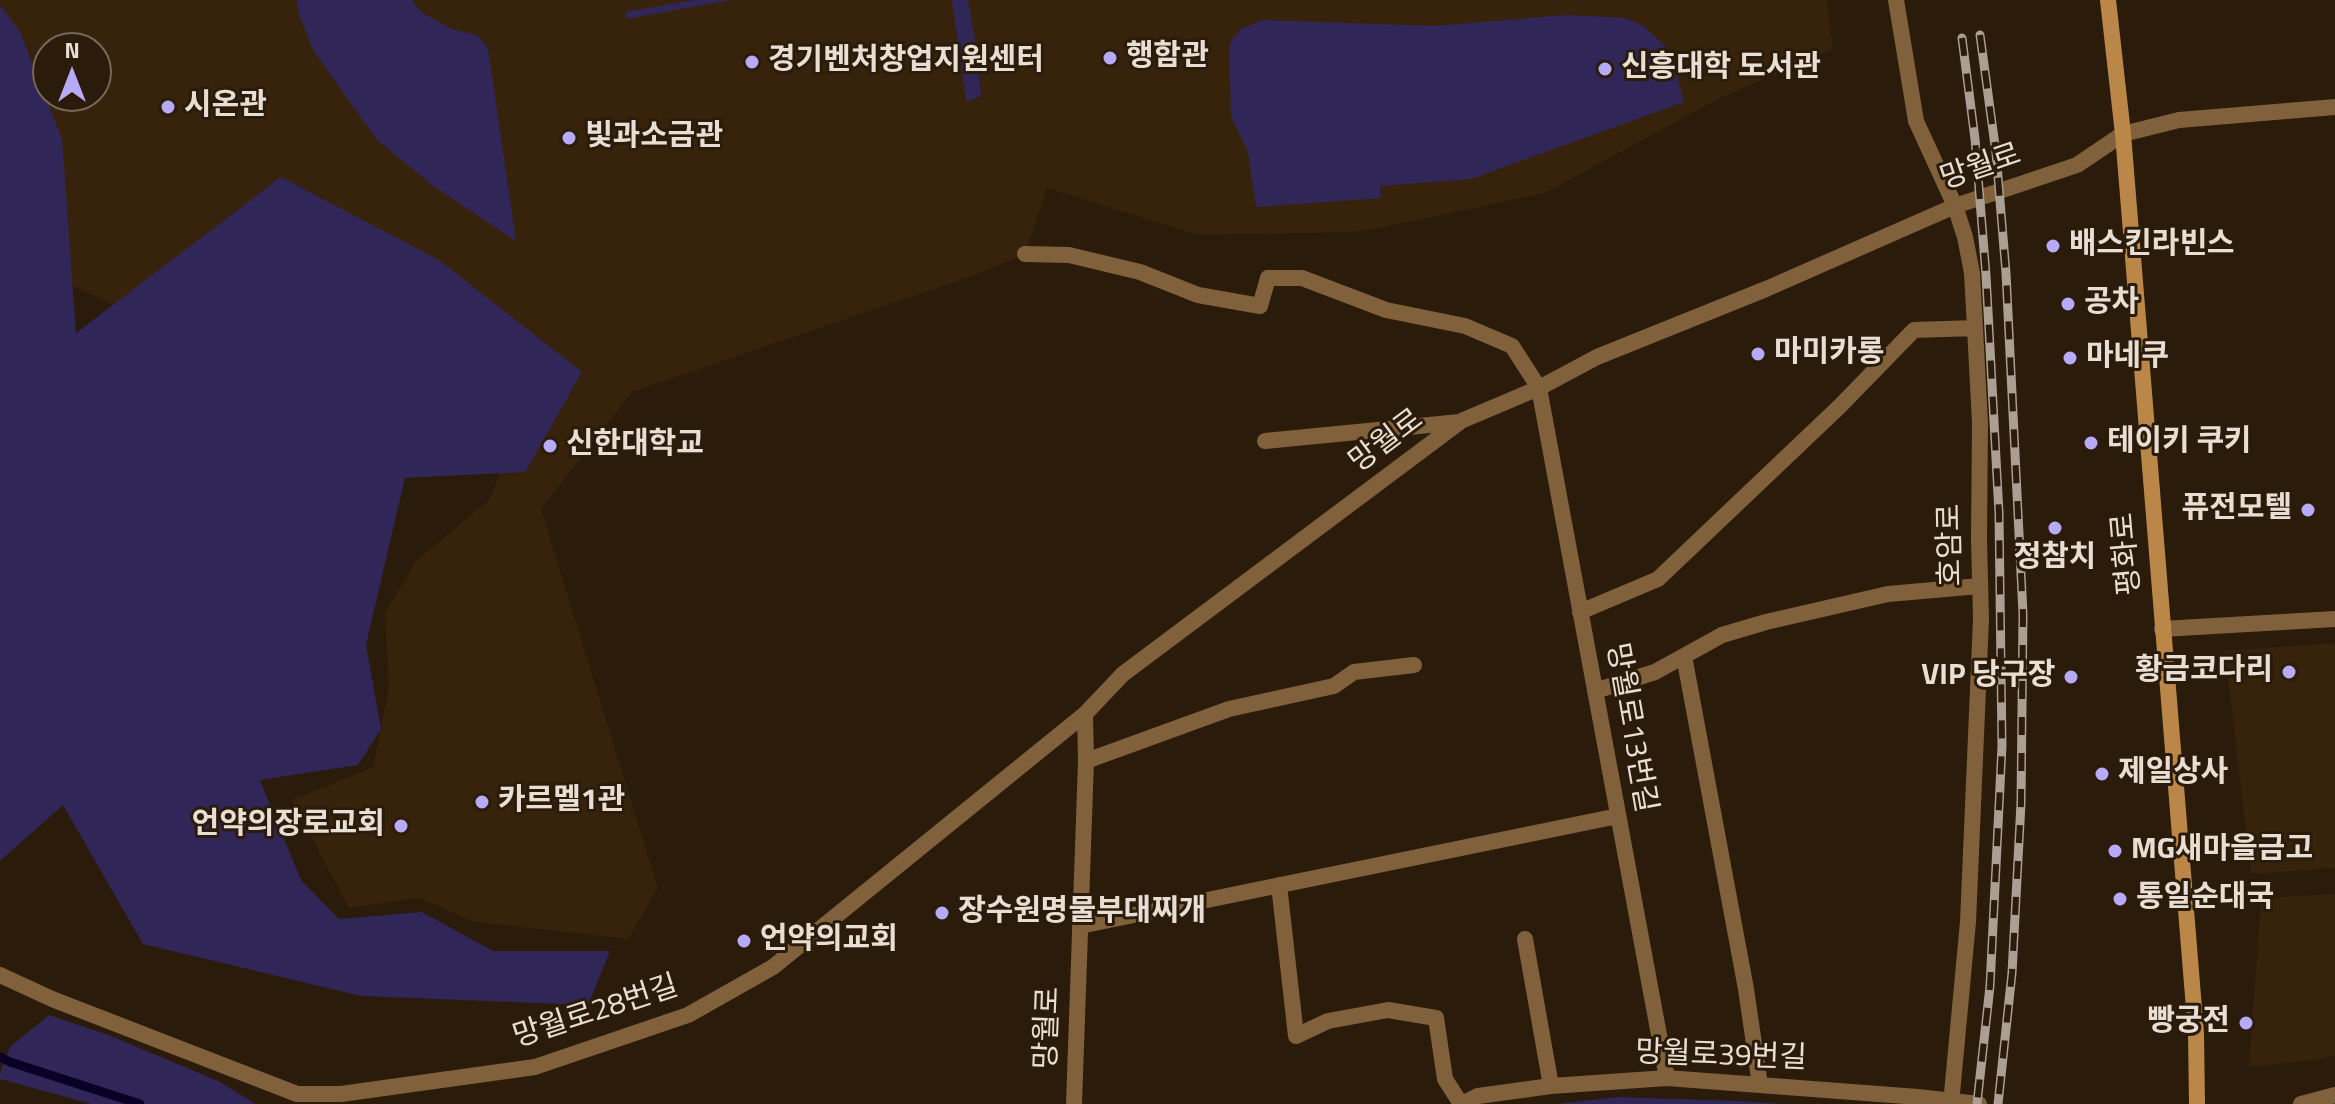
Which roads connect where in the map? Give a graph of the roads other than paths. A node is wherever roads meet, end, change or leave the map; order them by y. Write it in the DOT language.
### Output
graph roads {
  1 [pos="1896,0"];
  2 [pos="2108,0"];
  3 [pos="2335,107"];
  4 [pos="2123,134"];
  5 [pos="1955,206"];
  6 [pos="1025,254"];
  7 [pos="1975,328"];
  8 [pos="1539,388"];
  9 [pos="1461,421"];
  10 [pos="1265,441"];
  11 [pos="1980,586"];
  12 [pos="1580,612"];
  13 [pos="2335,619"];
  14 [pos="2162,629"];
  15 [pos="1684,656"];
  16 [pos="1414,665"];
  17 [pos="1595,691"];
  18 [pos="1085,714"];
  19 [pos="1086,761"];
  20 [pos="1618,816"];
  21 [pos="1279,885"];
  22 [pos="1080,926"];
  23 [pos="1525,939"];
  24 [pos="0,975"];
  25 [pos="1667,1078"];
  26 [pos="1760,1085"];
  27 [pos="1551,1086"];
  28 [pos="2335,1095"];
  29 [pos="302,1099"];
  30 [pos="1951,1102"];
  31 [pos="1074,1104"];
  32 [pos="1461,1104"];
  33 [pos="1979,1104"];
  34 [pos="2197,1104"];
  35 [pos="2301,1104"];
  1 -- 5 [label="street, 호암로"];
  2 -- 4 [label="main road, 평화로"];
  3 -- 4 [label="street, 망월로"];
  4 -- 5 [label="street, 망월로"];
  4 -- 14 [label="main road, 평화로"];
  5 -- 7 [label="street, 호암로"];
  5 -- 8 [label="street, 망월로"];
  6 -- 8 [label="street"];
  7 -- 11 [label="street, 호암로"];
  7 -- 12 [label="street"];
  8 -- 9 [label="street, 망월로"];
  8 -- 12 [label="street, 망월로13번길"];
  9 -- 10 [label="street"];
  9 -- 18 [label="street, 망월로"];
  11 -- 15 [label="street"];
  11 -- 30 [label="street, 호암로"];
  12 -- 17 [label="street, 망월로13번길"];
  13 -- 14 [label="street"];
  14 -- 34 [label="main road, 평화로"];
  15 -- 17 [label="street"];
  15 -- 26 [label="street"];
  16 -- 19 [label="street"];
  17 -- 20 [label="street, 망월로13번길"];
  18 -- 19 [label="street, 망월로"];
  18 -- 29 [label="street, 망월로28번길"];
  19 -- 22 [label="street, 망월로"];
  20 -- 21 [label="street"];
  20 -- 25 [label="street, 망월로13번길"];
  21 -- 22 [label="street"];
  21 -- 32 [label="street"];
  22 -- 31 [label="street, 망월로"];
  23 -- 27 [label="street"];
  24 -- 29 [label="street, 망월로28번길"];
  25 -- 26 [label="street, 망월로39번길"];
  25 -- 27 [label="street, 망월로39번길"];
  26 -- 30 [label="street, 망월로39번길"];
  27 -- 32 [label="street, 망월로39번길"];
  28 -- 35 [label="street"];
  30 -- 33 [label="street, 망월로39번길"];
}
